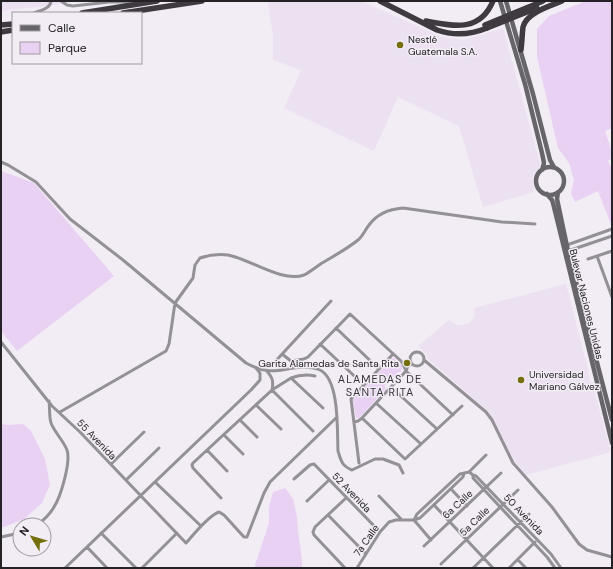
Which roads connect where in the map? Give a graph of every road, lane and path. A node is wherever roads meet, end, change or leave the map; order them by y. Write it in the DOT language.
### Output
graph roads {
  1 [pos="51,1"];
  2 [pos="61,1"];
  3 [pos="158,1"];
  4 [pos="202,1"];
  5 [pos="380,1"];
  6 [pos="492,1"];
  7 [pos="500,1"];
  8 [pos="506,1"];
  9 [pos="543,1"];
  10 [pos="553,1"];
  11 [pos="562,1"];
  12 [pos="390,2"];
  13 [pos="137,4"];
  14 [pos="536,6"];
  15 [pos="37,12"];
  16 [pos="88,12"];
  17 [pos="130,12"];
  18 [pos="426,21"];
  19 [pos="12,22"];
  20 [pos="1,26"];
  21 [pos="486,27"];
  22 [pos="12,30"];
  23 [pos="1,32"];
  24 [pos="520,50"];
  25 [pos="1,162"];
  26 [pos="554,167"];
  27 [pos="542,170"];
  28 [pos="558,192"];
  29 [pos="547,194"];
  30 [pos="535,224"];
  31 [pos="612,229"];
  32 [pos="612,236"];
  33 [pos="567,245"];
  34 [pos="568,251"];
  35 [pos="612,251"];
  36 [pos="597,256"];
  37 [pos="588,259"];
  38 [pos="612,298"];
  39 [pos="331,302"];
  40 [pos="175,303"];
  41 [pos="336,328"];
  42 [pos="1,342"];
  43 [pos="320,344"];
  44 [pos="282,354"];
  45 [pos="393,354"];
  46 [pos="411,358"];
  47 [pos="424,360"];
  48 [pos="402,362"];
  49 [pos="272,364"];
  50 [pos="412,364"];
  51 [pos="422,364"];
  52 [pos="431,365"];
  53 [pos="256,368"];
  54 [pos="379,369"];
  55 [pos="266,370"];
  56 [pos="406,371"];
  57 [pos="315,376"];
  58 [pos="291,378"];
  59 [pos="364,385"];
  60 [pos="391,387"];
  61 [pos="272,390"];
  62 [pos="49,402"];
  63 [pos="376,403"];
  64 [pos="256,405"];
  65 [pos="462,406"];
  66 [pos="323,408"];
  67 [pos="60,412"];
  68 [pos="453,415"];
  69 [pos="337,417"];
  70 [pos="362,418"];
  71 [pos="240,420"];
  72 [pos="612,420"];
  73 [pos="354,422"];
  74 [pos="281,429"];
  75 [pos="437,429"];
  76 [pos="314,431"];
  77 [pos="144,432"];
  78 [pos="224,435"];
  79 [pos="257,437"];
  80 [pos="421,444"];
  81 [pos="612,444"];
  82 [pos="159,448"];
  83 [pos="208,450"];
  84 [pos="243,454"];
  85 [pos="486,455"];
  86 [pos="359,463"];
  87 [pos="111,464"];
  88 [pos="227,471"];
  89 [pos="469,472"];
  90 [pos="403,473"];
  91 [pos="464,473"];
  92 [pos="502,473"];
  93 [pos="294,479"];
  94 [pos="126,480"];
  95 [pos="329,480"];
  96 [pos="155,482"];
  97 [pos="486,488"];
  98 [pos="451,489"];
  99 [pos="518,490"];
  100 [pos="141,496"];
  101 [pos="379,496"];
  102 [pos="221,498"];
  103 [pos="346,498"];
  104 [pos="307,501"];
  105 [pos="504,504"];
  106 [pos="434,505"];
  107 [pos="467,506"];
  108 [pos="500,507"];
  109 [pos="529,514"];
  110 [pos="328,515"];
  111 [pos="46,517"];
  112 [pos="401,519"];
  113 [pos="414,520"];
  114 [pos="450,522"];
  115 [pos="521,522"];
  116 [pos="518,525"];
  117 [pos="201,526"];
  118 [pos="380,532"];
  119 [pos="102,533"];
  120 [pos="177,533"];
  121 [pos="12,535"];
  122 [pos="1,537"];
  123 [pos="432,540"];
  124 [pos="466,540"];
  125 [pos="538,540"];
  126 [pos="534,543"];
  127 [pos="424,546"];
  128 [pos="87,547"];
  129 [pos="366,554"];
  130 [pos="612,557"];
  131 [pos="483,558"];
  132 [pos="518,560"];
  133 [pos="441,564"];
  134 [pos="65,568"];
  135 [pos="107,568"];
  136 [pos="136,568"];
  137 [pos="142,568"];
  138 [pos="345,568"];
  139 [pos="357,568"];
  140 [pos="473,568"];
  141 [pos="493,568"];
  142 [pos="509,568"];
  143 [pos="526,568"];
  144 [pos="555,568"];
  145 [pos="561,568"];
  1 -- 15 [label="street"];
  2 -- 13 [label="street"];
  3 -- 13 [label="highway"];
  4 -- 17 [label="highway"];
  5 -- 21 [label="highway"];
  6 -- 18 [label="highway"];
  7 -- 27 [label="main road"];
  8 -- 24 [label="main road"];
  9 -- 14 [label="highway"];
  10 -- 14 [label="highway"];
  11 -- 24 [label="highway"];
  12 -- 18 [label="highway"];
  13 -- 16 [label="highway"];
  14 -- 21 [label="highway, bridge"];
  18 -- 21 [label="highway"];
  19 -- 20 [label="highway"];
  22 -- 23 [label="highway"];
  24 -- 26 [label="main road"];
  25 -- 40 [label="street"];
  26 -- 27 [label="main road"];
  26 -- 28 [label="main road"];
  27 -- 29 [label="main road"];
  28 -- 29 [label="main road"];
  28 -- 33 [label="main road, Bulevar Naciones Unidas"];
  29 -- 81 [label="main road, Bulevar Naciones Unidas"];
  30 -- 40 [label="street"];
  31 -- 33 [label="street"];
  32 -- 34 [label="street"];
  33 -- 34 [label="main road, Bulevar Naciones Unidas"];
  34 -- 72 [label="main road, Bulevar Naciones Unidas"];
  35 -- 36 [label="street"];
  36 -- 37 [label="street"];
  36 -- 38 [label="street"];
  39 -- 44 [label="street"];
  40 -- 53 [label="street"];
  40 -- 67 [label="street"];
  41 -- 43 [label="street"];
  41 -- 45 [label="street"];
  41 -- 54 [label="street"];
  42 -- 62 [label="street, 55 Avenida"];
  43 -- 44 [label="street"];
  43 -- 59 [label="street"];
  44 -- 49 [label="street"];
  45 -- 48 [label="street"];
  45 -- 54 [label="street"];
  46 -- 47 [label="street"];
  46 -- 48 [label="street"];
  46 -- 50 [label="street"];
  47 -- 51 [label="street"];
  47 -- 52 [label="street"];
  48 -- 56 [label="street"];
  50 -- 51 [label="street"];
  50 -- 56 [label="street"];
  51 -- 52 [label="street"];
  52 -- 130 [label="street"];
  53 -- 55 [label="street"];
  53 -- 96 [label="street"];
  54 -- 59 [label="street"];
  55 -- 61 [label="street"];
  55 -- 69 [label="street"];
  56 -- 60 [label="street"];
  56 -- 68 [label="street"];
  57 -- 58 [label="street"];
  58 -- 61 [label="street"];
  58 -- 66 [label="street"];
  59 -- 73 [label="street"];
  60 -- 63 [label="street"];
  60 -- 75 [label="street"];
  61 -- 64 [label="street"];
  61 -- 76 [label="street"];
  62 -- 67 [label="street, 55 Avenida"];
  62 -- 111 [label="street"];
  63 -- 70 [label="street"];
  63 -- 80 [label="street"];
  64 -- 71 [label="street"];
  64 -- 74 [label="street"];
  65 -- 68 [label="street"];
  67 -- 87 [label="street, 55 Avenida"];
  68 -- 75 [label="street"];
  69 -- 90 [label="street"];
  69 -- 117 [label="street"];
  70 -- 73 [label="street"];
  70 -- 80 [label="street"];
  71 -- 78 [label="street"];
  71 -- 79 [label="street"];
  73 -- 86 [label="street"];
  75 -- 80 [label="street"];
  77 -- 87 [label="street"];
  78 -- 83 [label="street"];
  78 -- 84 [label="street"];
  82 -- 94 [label="street"];
  83 -- 88 [label="street"];
  83 -- 102 [label="street"];
  85 -- 89 [label="street"];
  87 -- 94 [label="street, 55 Avenida"];
  89 -- 91 [label="street"];
  89 -- 97 [label="street, 50 Avenida"];
  91 -- 98 [label="street"];
  91 -- 113 [label="street"];
  92 -- 97 [label="street, 6a Calle"];
  93 -- 95 [label="street, 52 Avenida"];
  94 -- 100 [label="street, 55 Avenida"];
  95 -- 103 [label="street, 52 Avenida"];
  95 -- 104 [label="street"];
  96 -- 100 [label="street"];
  96 -- 117 [label="street"];
  97 -- 105 [label="street, 50 Avenida"];
  97 -- 107 [label="street, 6a Calle"];
  97 -- 108 [label="street, 50 Avenida"];
  98 -- 106 [label="street"];
  98 -- 107 [label="street"];
  99 -- 105 [label="street, 5a Calle"];
  100 -- 119 [label="street"];
  100 -- 120 [label="street, 55 Avenida"];
  101 -- 112 [label="street"];
  103 -- 110 [label="street"];
  103 -- 118 [label="street, 52 Avenida"];
  105 -- 108 [label="street, 5a Calle"];
  105 -- 115 [label="street, 50 Avenida"];
  106 -- 113 [label="street"];
  106 -- 114 [label="street"];
  107 -- 114 [label="street, 6a Calle"];
  108 -- 116 [label="street, 50 Avenida"];
  108 -- 124 [label="street, 5a Calle"];
  109 -- 115 [label="street"];
  110 -- 129 [label="street"];
  110 -- 138 [label="street"];
  112 -- 113 [label="street"];
  112 -- 118 [label="street, 7a Calle"];
  113 -- 123 [label="street"];
  114 -- 123 [label="street, 6a Calle"];
  114 -- 124 [label="street"];
  115 -- 116 [label="street"];
  115 -- 125 [label="street, 50 Avenida"];
  116 -- 126 [label="street, 50 Avenida"];
  116 -- 131 [label="street"];
  117 -- 120 [label="street, 55 Avenida"];
  118 -- 129 [label="street, 7a Calle"];
  119 -- 128 [label="street"];
  119 -- 136 [label="street"];
  120 -- 137 [label="street"];
  121 -- 122 [label="street"];
  123 -- 127 [label="street, 6a Calle"];
  124 -- 131 [label="street"];
  124 -- 133 [label="street, 5a Calle"];
  125 -- 126 [label="street"];
  125 -- 145 [label="street, 50 Avenida"];
  126 -- 132 [label="street"];
  126 -- 144 [label="street, 50 Avenida"];
  128 -- 134 [label="street"];
  128 -- 135 [label="street"];
  129 -- 139 [label="street, 7a Calle"];
  131 -- 140 [label="street"];
  131 -- 141 [label="street"];
  132 -- 142 [label="street"];
  132 -- 143 [label="street"];
}
